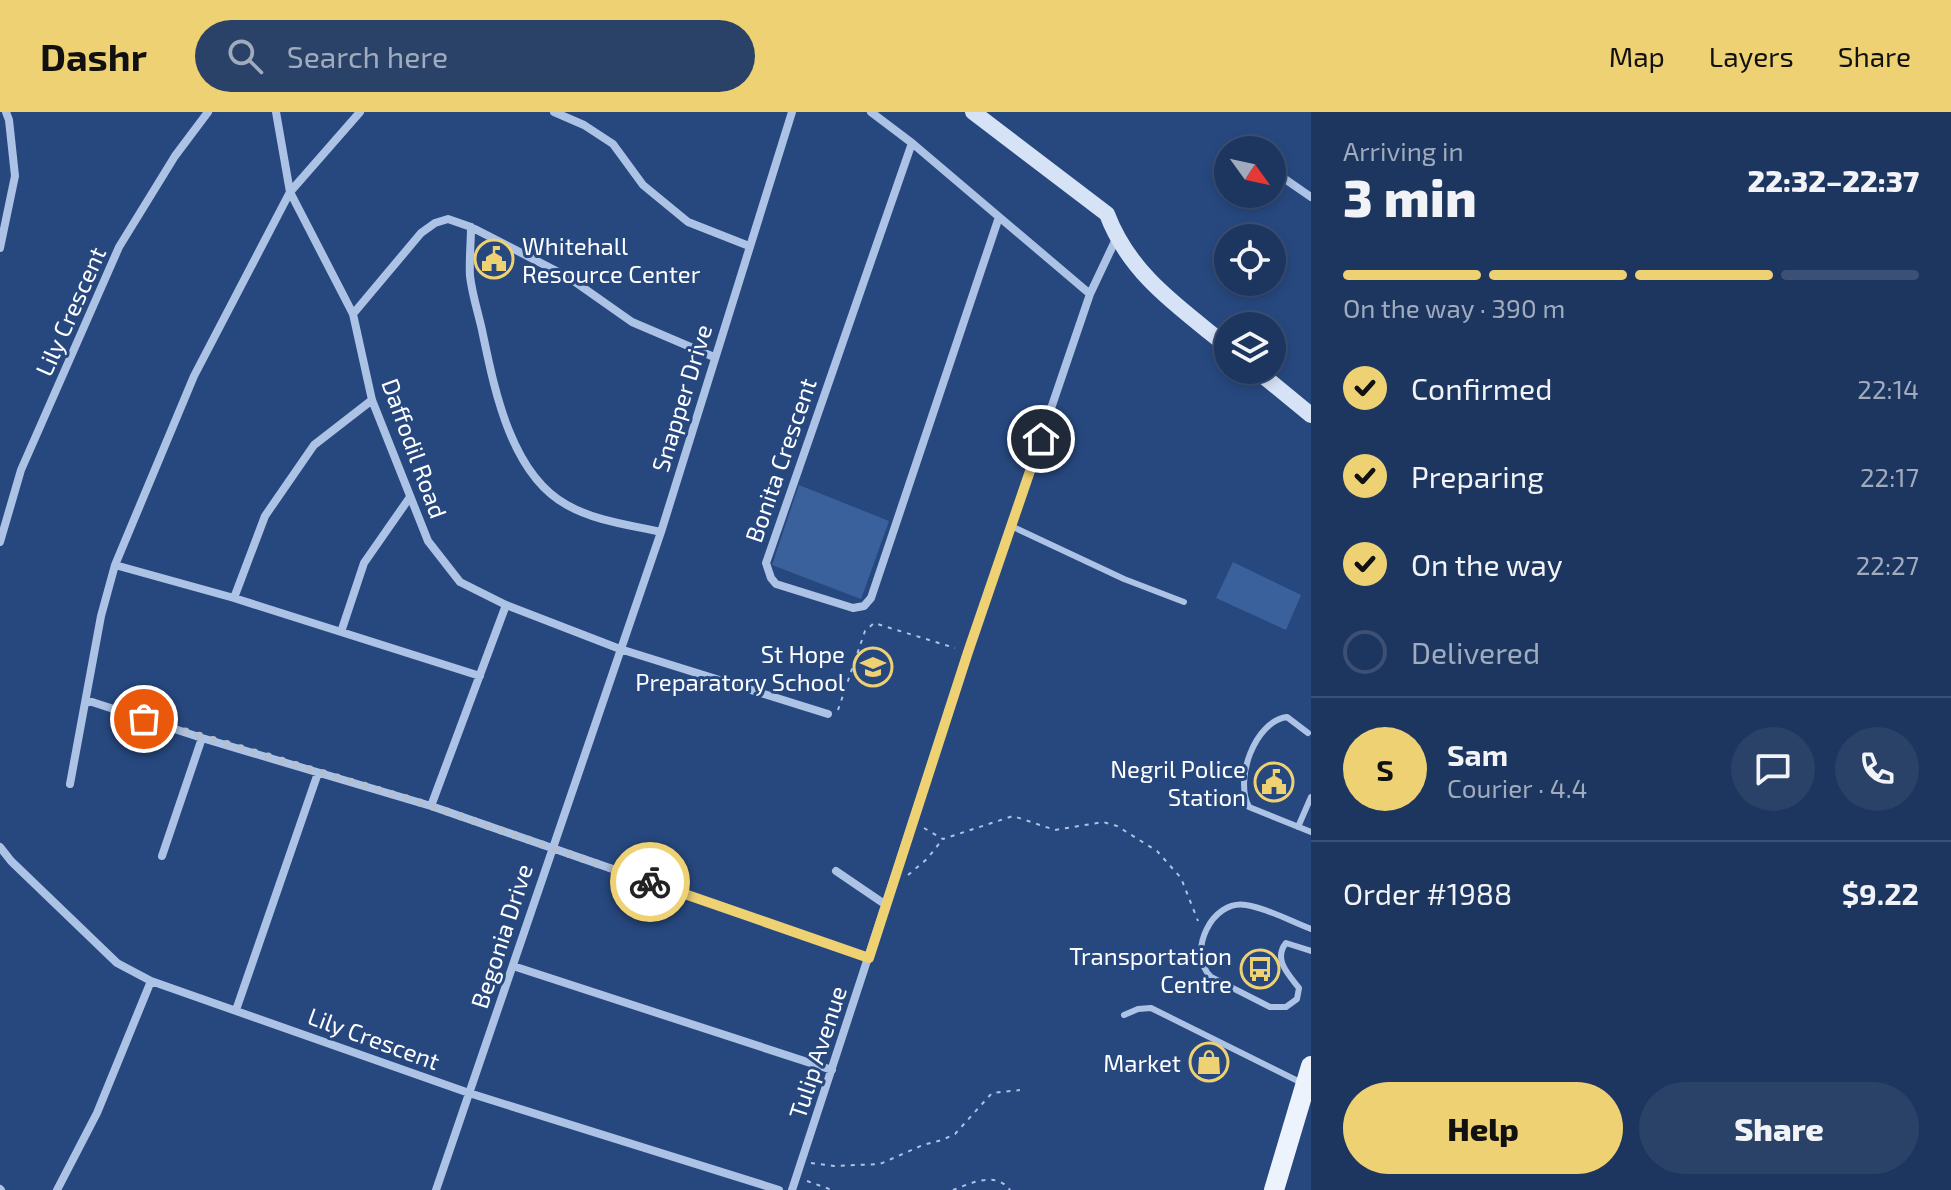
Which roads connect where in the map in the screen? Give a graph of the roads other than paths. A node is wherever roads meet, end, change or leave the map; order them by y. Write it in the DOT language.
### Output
graph roads {
  1 [pos="6,112"];
  2 [pos="208,112"];
  3 [pos="276,112"];
  4 [pos="360,112"];
  5 [pos="554,112"];
  6 [pos="792,112"];
  7 [pos="871,112"];
  8 [pos="973,112"];
  9 [pos="912,143"];
  10 [pos="1286,180"];
  11 [pos="290,192"];
  12 [pos="1311,197"];
  13 [pos="999,217"];
  14 [pos="471,227"];
  15 [pos="1116,239"];
  16 [pos="749,246"];
  17 [pos="0,248"];
  18 [pos="1090,294"];
  19 [pos="353,314"];
  20 [pos="1214,336"];
  21 [pos="714,357"];
  22 [pos="1273,384"];
  23 [pos="372,400"];
  24 [pos="1311,415"];
  25 [pos="410,497"];
  26 [pos="1011,526"];
  27 [pos="661,532"];
  28 [pos="0,542"];
  29 [pos="115,565"];
  30 [pos="234,598"];
  31 [pos="1184,602"];
  32 [pos="506,605"];
  33 [pos="341,632"];
  34 [pos="620,649"];
  35 [pos="480,676"];
  36 [pos="86,700"];
  37 [pos="828,714"];
  38 [pos="1308,733"];
  39 [pos="202,738"];
  40 [pos="318,773"];
  41 [pos="70,784"];
  42 [pos="1311,797"];
  43 [pos="431,806"];
  44 [pos="1298,827"];
  45 [pos="1311,832"];
  46 [pos="0,847"];
  47 [pos="551,848"];
  48 [pos="162,856"];
  49 [pos="836,871"];
  50 [pos="886,905"];
  51 [pos="1311,929"];
  52 [pos="1311,951"];
  53 [pos="869,958"];
  54 [pos="513,966"];
  55 [pos="151,981"];
  56 [pos="236,1010"];
  57 [pos="1124,1015"];
  58 [pos="832,1070"];
  59 [pos="1308,1075"];
  60 [pos="469,1093"];
  61 [pos="57,1190"];
  62 [pos="436,1190"];
  63 [pos="779,1190"];
  64 [pos="792,1190"];
  65 [pos="1274,1190"];
  1 -- 17 [label="street"];
  2 -- 28 [label="street, Lily Crescent"];
  3 -- 11 [label="street, Daffodil Road"];
  4 -- 11 [label="street"];
  5 -- 16 [label="street"];
  6 -- 16 [label="street, Snapper Drive"];
  7 -- 9 [label="street"];
  8 -- 15 [label="street"];
  9 -- 13 [label="street"];
  9 -- 13 [label="street, Bonita Crescent"];
  10 -- 12 [label="street"];
  11 -- 19 [label="street, Daffodil Road"];
  11 -- 29 [label="street"];
  13 -- 18 [label="street"];
  14 -- 19 [label="street"];
  14 -- 21 [label="street"];
  14 -- 27 [label="street"];
  15 -- 18 [label="street, Tulip Avenue"];
  15 -- 20 [label="street"];
  16 -- 21 [label="street, Snapper Drive"];
  18 -- 26 [label="street, Tulip Avenue"];
  19 -- 23 [label="street, Daffodil Road"];
  21 -- 27 [label="street, Snapper Drive"];
  22 -- 24 [label="street"];
  23 -- 25 [label="street, Daffodil Road"];
  23 -- 30 [label="street"];
  25 -- 32 [label="street, Daffodil Road"];
  25 -- 33 [label="street"];
  26 -- 31 [label="lane"];
  26 -- 50 [label="street, Tulip Avenue"];
  27 -- 34 [label="street, Snapper Drive"];
  29 -- 30 [label="street"];
  29 -- 36 [label="street"];
  30 -- 33 [label="street"];
  32 -- 34 [label="street, Daffodil Road"];
  32 -- 35 [label="street"];
  33 -- 35 [label="street"];
  34 -- 37 [label="street, Daffodil Road"];
  34 -- 47 [label="street, Begonia Drive"];
  35 -- 43 [label="street"];
  36 -- 39 [label="street"];
  36 -- 41 [label="street"];
  38 -- 44 [label="lane"];
  39 -- 40 [label="street"];
  39 -- 48 [label="street"];
  40 -- 43 [label="street"];
  40 -- 56 [label="street"];
  42 -- 44 [label="lane"];
  43 -- 47 [label="street"];
  44 -- 45 [label="lane"];
  46 -- 55 [label="street, Lily Crescent"];
  47 -- 53 [label="street"];
  47 -- 54 [label="street, Begonia Drive"];
  49 -- 50 [label="street"];
  50 -- 53 [label="street, Tulip Avenue"];
  51 -- 52 [label="lane"];
  53 -- 58 [label="street, Tulip Avenue"];
  54 -- 58 [label="street"];
  54 -- 60 [label="street, Begonia Drive"];
  55 -- 56 [label="street, Lily Crescent"];
  55 -- 61 [label="street"];
  56 -- 60 [label="street, Lily Crescent"];
  57 -- 59 [label="lane"];
  58 -- 64 [label="street, Tulip Avenue"];
  59 -- 65 [label="main road"];
  60 -- 62 [label="street, Begonia Drive"];
  60 -- 63 [label="street, Lily Crescent"];
}
